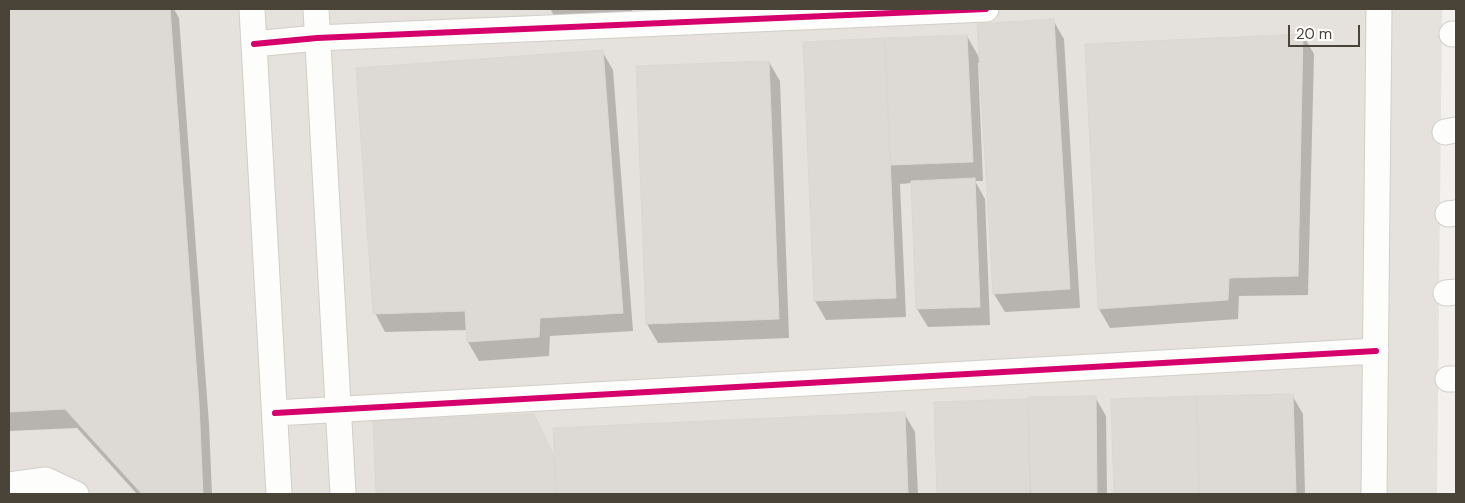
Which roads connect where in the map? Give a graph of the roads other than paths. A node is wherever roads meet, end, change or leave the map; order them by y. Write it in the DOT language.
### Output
graph roads {
  1 [pos="252,9"];
  2 [pos="316,9"];
  3 [pos="986,9"];
  4 [pos="1379,9"];
  5 [pos="317,38"];
  6 [pos="254,44"];
  7 [pos="1376,351"];
  8 [pos="337,412"];
  9 [pos="275,413"];
  10 [pos="9,485"];
  11 [pos="76,494"];
  12 [pos="280,494"];
  13 [pos="343,494"];
  14 [pos="1374,494"];
  1 -- 6 [label="street"];
  2 -- 5 [label="street"];
  3 -- 5 [label="street"];
  4 -- 7 [label="street"];
  5 -- 6 [label="street"];
  5 -- 8 [label="street"];
  6 -- 9 [label="street"];
  7 -- 8 [label="street"];
  7 -- 14 [label="street"];
  8 -- 9 [label="street"];
  8 -- 13 [label="street"];
  9 -- 12 [label="street"];
  10 -- 11 [label="street"];
}
